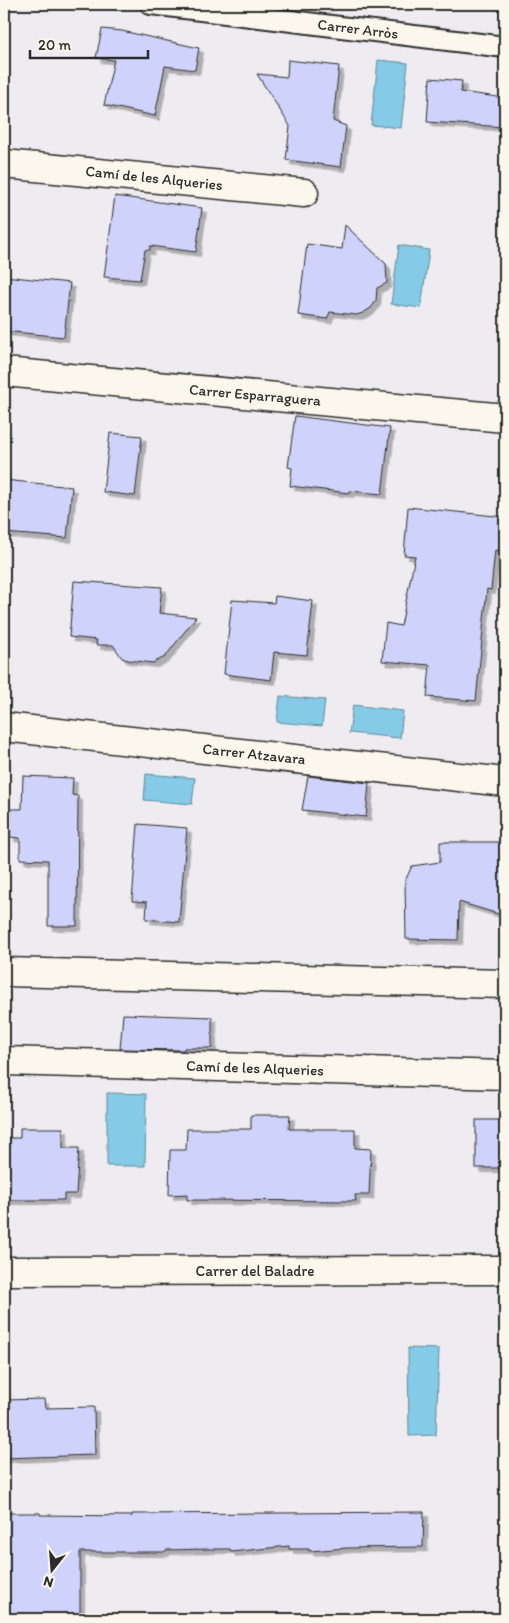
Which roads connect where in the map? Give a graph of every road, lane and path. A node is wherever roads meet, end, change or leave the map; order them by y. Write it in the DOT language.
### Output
graph roads {
  1 [pos="151,4"];
  2 [pos="505,47"];
  3 [pos="4,164"];
  4 [pos="304,193"];
  5 [pos="4,372"];
  6 [pos="505,418"];
  7 [pos="4,727"];
  8 [pos="505,782"];
  9 [pos="4,972"];
  10 [pos="505,984"];
  11 [pos="4,1061"];
  12 [pos="505,1075"];
  13 [pos="505,1270"];
  14 [pos="4,1271"];
  1 -- 2 [label="lane, Carrer Arròs"];
  3 -- 4 [label="street, Camí de les Alqueries"];
  5 -- 6 [label="street, Carrer Esparraguera"];
  7 -- 8 [label="street, Carrer Atzavara"];
  9 -- 10 [label="street"];
  11 -- 12 [label="street, Camí de les Alqueries"];
  13 -- 14 [label="street, Carrer del Baladre"];
}
